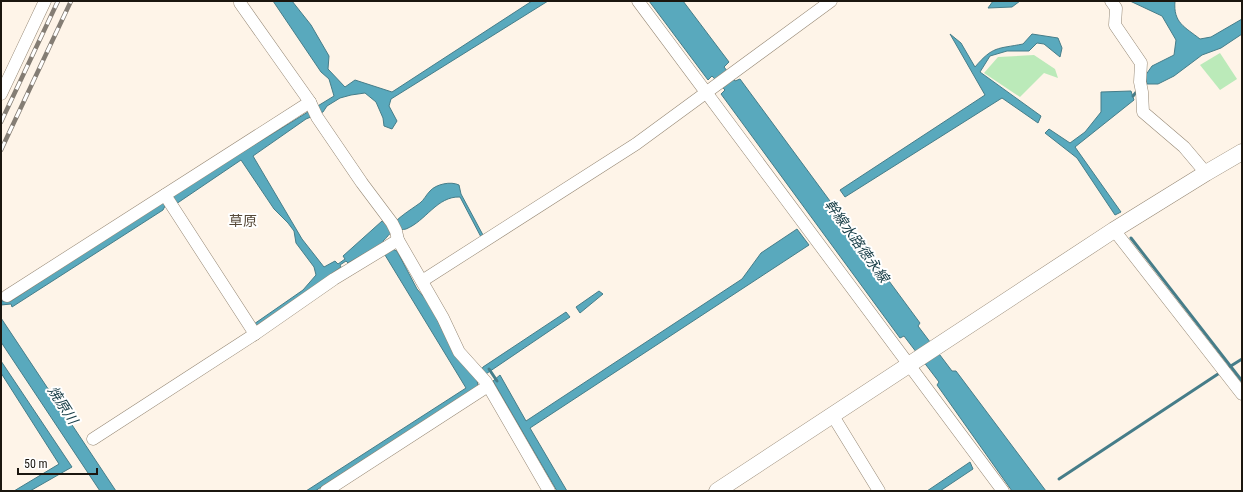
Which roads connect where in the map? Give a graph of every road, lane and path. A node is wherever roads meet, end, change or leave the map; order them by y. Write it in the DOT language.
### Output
graph roads {
  1 [pos="44,1"];
  2 [pos="240,1"];
  3 [pos="638,1"];
  4 [pos="831,1"];
  5 [pos="1111,1"];
  6 [pos="707,93"];
  7 [pos="1,94"];
  8 [pos="310,102"];
  9 [pos="1242,152"];
  10 [pos="1206,173"];
  11 [pos="165,195"];
  12 [pos="1114,230"];
  13 [pos="392,237"];
  14 [pos="422,281"];
  15 [pos="7,296"];
  16 [pos="255,334"];
  17 [pos="910,365"];
  18 [pos="482,379"];
  19 [pos="1242,394"];
  20 [pos="833,416"];
  21 [pos="93,440"];
  22 [pos="326,491"];
  23 [pos="549,491"];
  24 [pos="717,491"];
  25 [pos="879,491"];
  26 [pos="1003,491"];
  1 -- 7 [label="street"];
  2 -- 8 [label="street"];
  3 -- 6 [label="street"];
  4 -- 6 [label="street"];
  5 -- 10 [label="street"];
  6 -- 14 [label="street"];
  6 -- 17 [label="street"];
  8 -- 11 [label="street"];
  8 -- 13 [label="street"];
  9 -- 10 [label="street"];
  10 -- 12 [label="street"];
  11 -- 15 [label="street"];
  11 -- 16 [label="street"];
  12 -- 17 [label="street"];
  12 -- 19 [label="street"];
  13 -- 14 [label="street"];
  13 -- 16 [label="street"];
  14 -- 18 [label="street"];
  16 -- 21 [label="street"];
  17 -- 20 [label="street"];
  17 -- 26 [label="street"];
  18 -- 22 [label="street"];
  18 -- 23 [label="street"];
  20 -- 24 [label="street"];
  20 -- 25 [label="street"];
}
